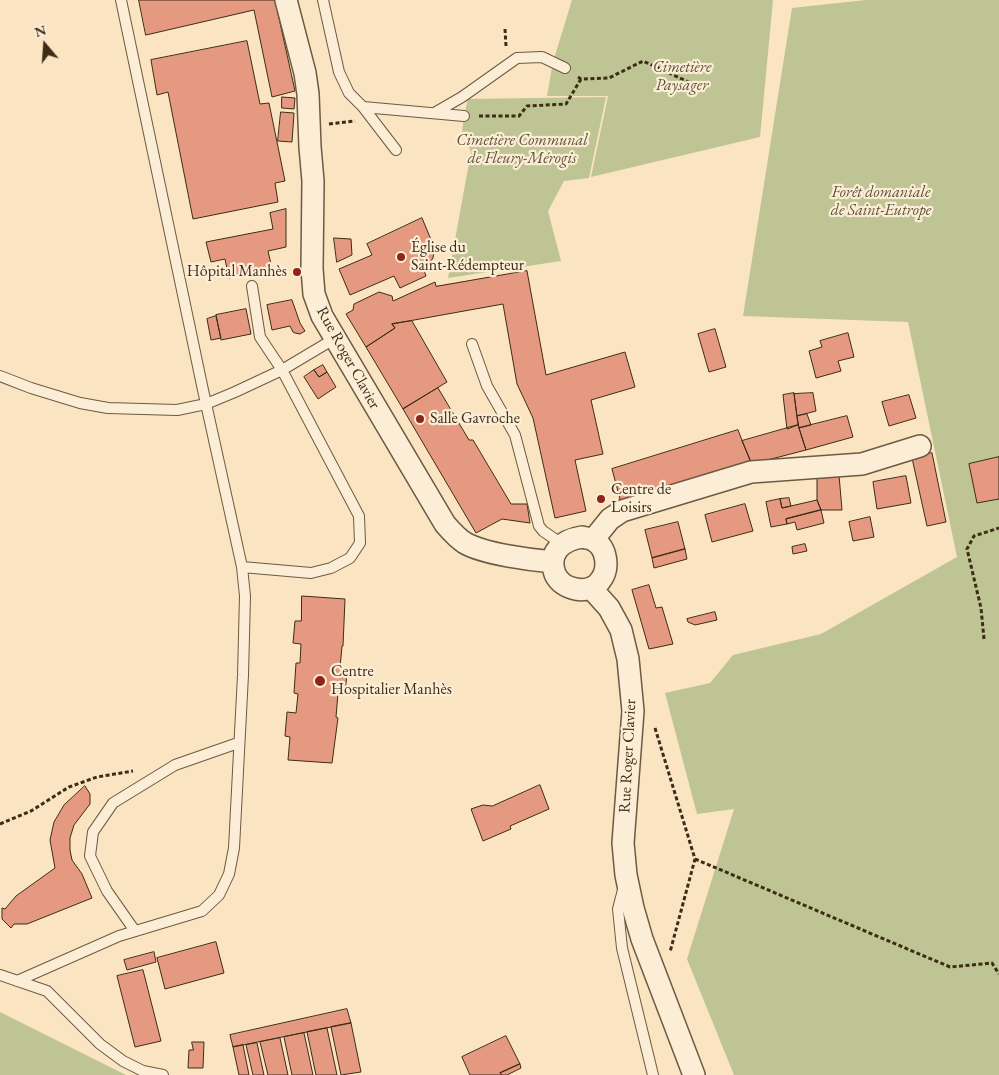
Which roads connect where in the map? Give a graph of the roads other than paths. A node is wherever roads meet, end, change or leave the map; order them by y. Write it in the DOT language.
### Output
graph roads {
  1 [pos="121,0"];
  2 [pos="286,0"];
  3 [pos="323,0"];
  4 [pos="565,68"];
  5 [pos="364,108"];
  6 [pos="436,112"];
  7 [pos="464,116"];
  8 [pos="396,150"];
  9 [pos="252,286"];
  10 [pos="334,339"];
  11 [pos="472,344"];
  12 [pos="282,370"];
  13 [pos="0,376"];
  14 [pos="206,404"];
  15 [pos="920,446"];
  16 [pos="593,540"];
  17 [pos="558,553"];
  18 [pos="242,567"];
  19 [pos="591,588"];
  20 [pos="238,743"];
  21 [pos="626,876"];
  22 [pos="135,931"];
  23 [pos="642,939"];
  24 [pos="628,969"];
  25 [pos="0,975"];
  26 [pos="17,981"];
  27 [pos="163,1075"];
  28 [pos="653,1075"];
  29 [pos="694,1075"];
  1 -- 14 [label="lane"];
  2 -- 10 [label="street, Rue Roger Clavier"];
  3 -- 5 [label="lane"];
  4 -- 6 [label="lane"];
  5 -- 6 [label="lane"];
  5 -- 8 [label="lane"];
  6 -- 7 [label="lane"];
  9 -- 12 [label="lane"];
  10 -- 12 [label="lane"];
  10 -- 17 [label="street, Rue Roger Clavier"];
  11 -- 17 [label="lane"];
  12 -- 14 [label="lane"];
  12 -- 18 [label="lane"];
  13 -- 14 [label="lane"];
  14 -- 18 [label="lane"];
  15 -- 16 [label="street"];
  16 -- 17 [label="street, Rue Roger Clavier"];
  16 -- 19 [label="street"];
  17 -- 19 [label="street"];
  18 -- 20 [label="lane"];
  19 -- 21 [label="street, Rue Roger Clavier"];
  20 -- 22 [label="lane"];
  20 -- 22 [label="lane"];
  21 -- 23 [label="street, Rue Roger Clavier"];
  21 -- 24 [label="lane, Rue Roger Clavier"];
  22 -- 26 [label="lane"];
  23 -- 24 [label="lane, Rue Roger Clavier"];
  23 -- 29 [label="street"];
  24 -- 28 [label="lane, Rue Roger Clavier"];
  25 -- 26 [label="lane"];
  26 -- 27 [label="lane"];
}
